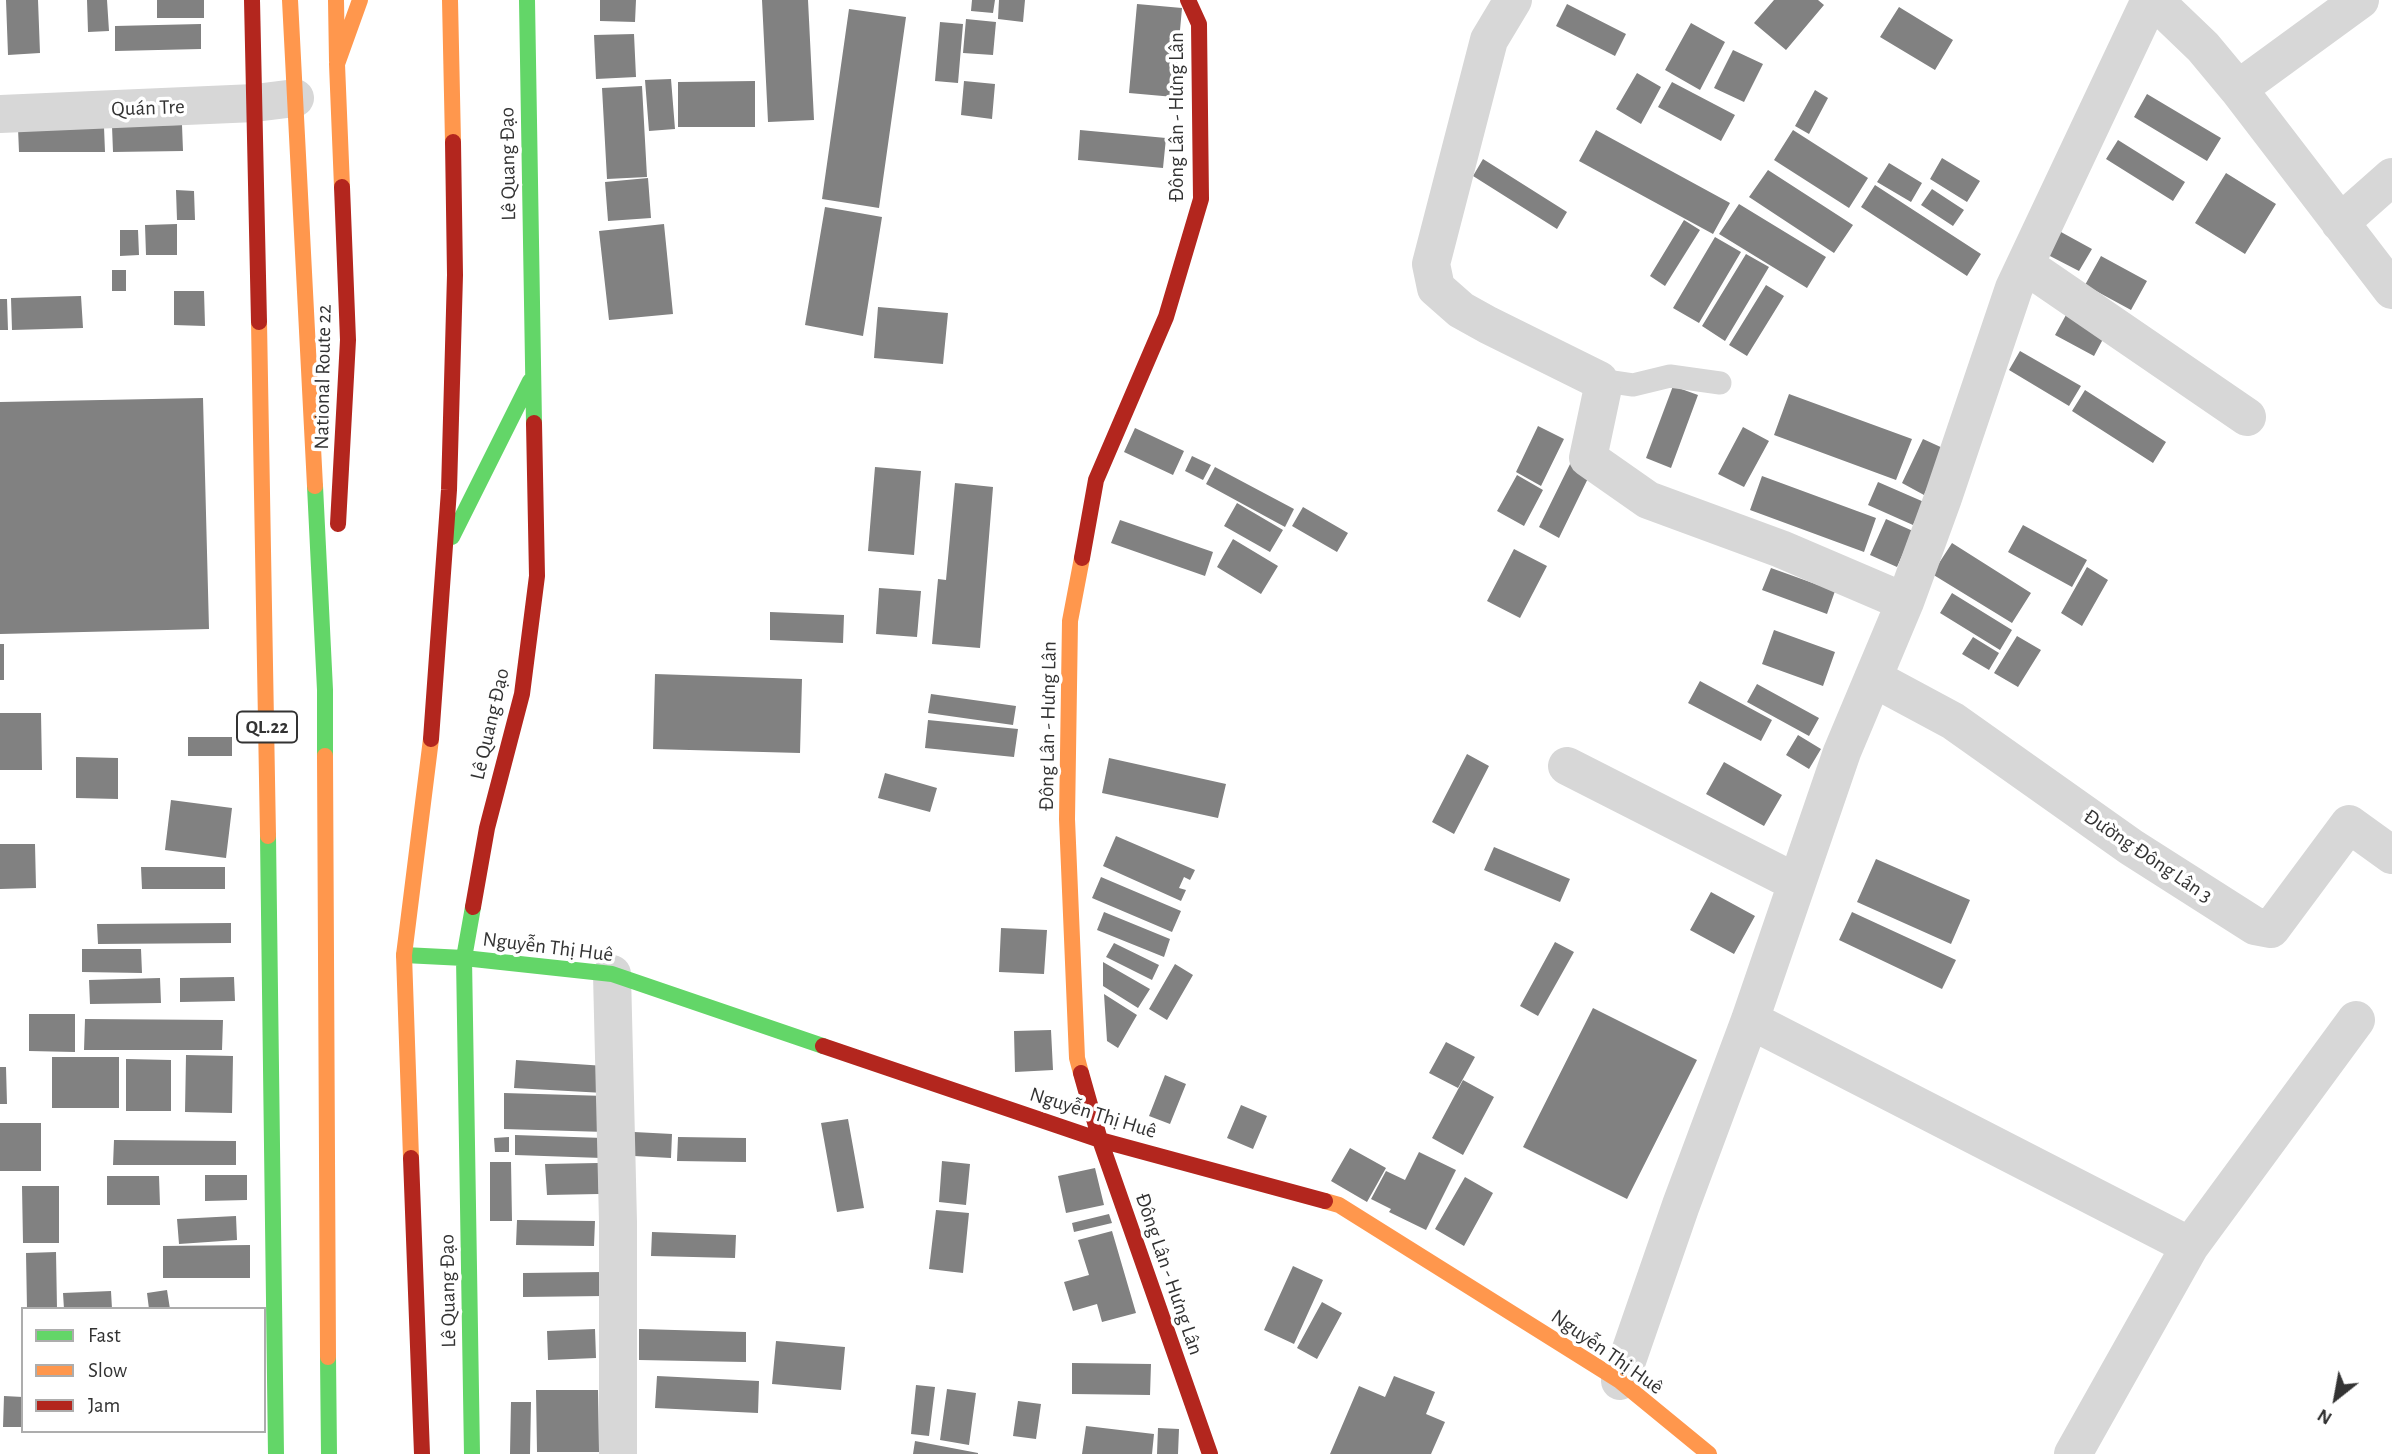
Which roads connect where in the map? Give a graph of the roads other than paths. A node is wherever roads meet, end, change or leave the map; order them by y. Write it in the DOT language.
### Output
graph roads {
  1 [pos="251,0"];
  2 [pos="290,0"];
  3 [pos="335,0"];
  4 [pos="360,0"];
  5 [pos="450,0"];
  6 [pos="527,0"];
  7 [pos="1188,0"];
  8 [pos="1513,0"];
  9 [pos="2152,0"];
  10 [pos="2360,0"];
  11 [pos="337,64"];
  12 [pos="2238,89"];
  13 [pos="295,98"];
  14 [pos="255,103"];
  15 [pos="0,114"];
  16 [pos="2392,177"];
  17 [pos="2340,223"];
  18 [pos="2025,265"];
  19 [pos="2392,290"];
  20 [pos="533,374"];
  21 [pos="1599,380"];
  22 [pos="1720,383"];
  23 [pos="2247,418"];
  24 [pos="337,546"];
  25 [pos="444,551"];
  26 [pos="335,573"];
  27 [pos="1905,602"];
  28 [pos="1873,678"];
  29 [pos="325,690"];
  30 [pos="1567,766"];
  31 [pos="2392,855"];
  32 [pos="1797,883"];
  33 [pos="404,955"];
  34 [pos="464,958"];
  35 [pos="612,974"];
  36 [pos="1750,1020"];
  37 [pos="2356,1020"];
  38 [pos="1100,1140"];
  39 [pos="2190,1246"];
  40 [pos="1620,1381"];
  41 [pos="276,1454"];
  42 [pos="329,1454"];
  43 [pos="422,1454"];
  44 [pos="472,1454"];
  45 [pos="618,1454"];
  46 [pos="1210,1454"];
  47 [pos="1709,1454"];
  48 [pos="2073,1454"];
  1 -- 14 [label="main road, QL.22"];
  2 -- 13 [label="main road, QL.22"];
  3 -- 11 [label="main road, National Route 22"];
  4 -- 11 [label="main road"];
  5 -- 25 [label="main road, Lê Quang Đạo"];
  6 -- 20 [label="main road, Lê Quang Đạo"];
  7 -- 38 [label="main road, Đông Lân - Hưng Lân"];
  8 -- 21 [label="street"];
  9 -- 12 [label="street"];
  9 -- 18 [label="street"];
  10 -- 12 [label="street"];
  11 -- 24 [label="main road, National Route 22"];
  12 -- 17 [label="street"];
  13 -- 14 [label="street, Quán Tre"];
  13 -- 29 [label="main road, QL.22"];
  14 -- 15 [label="street, Quán Tre"];
  14 -- 41 [label="main road, QL.22"];
  16 -- 17 [label="street"];
  17 -- 19 [label="street"];
  18 -- 23 [label="street"];
  18 -- 27 [label="street"];
  20 -- 25 [label="main road"];
  20 -- 34 [label="main road, Lê Quang Đạo"];
  21 -- 22 [label="lane"];
  21 -- 27 [label="street"];
  25 -- 33 [label="main road, Lê Quang Đạo"];
  26 -- 29 [label="main road, QL.22"];
  27 -- 28 [label="street"];
  28 -- 31 [label="street, Đường Đông Lân 3"];
  28 -- 32 [label="street"];
  29 -- 42 [label="main road, QL.22"];
  30 -- 32 [label="street"];
  32 -- 36 [label="street"];
  33 -- 34 [label="main road, Nguyễn Thị Huê"];
  33 -- 43 [label="main road, Lê Quang Đạo"];
  34 -- 35 [label="main road, Nguyễn Thị Huê"];
  34 -- 44 [label="main road, Lê Quang Đạo"];
  35 -- 38 [label="main road, Nguyễn Thị Huê"];
  35 -- 45 [label="street"];
  36 -- 39 [label="street"];
  36 -- 40 [label="street"];
  37 -- 39 [label="street"];
  38 -- 40 [label="main road, Nguyễn Thị Huê"];
  38 -- 46 [label="main road, Đông Lân - Hưng Lân"];
  39 -- 48 [label="street"];
  40 -- 47 [label="main road, Nguyễn Thị Huê"];
}
